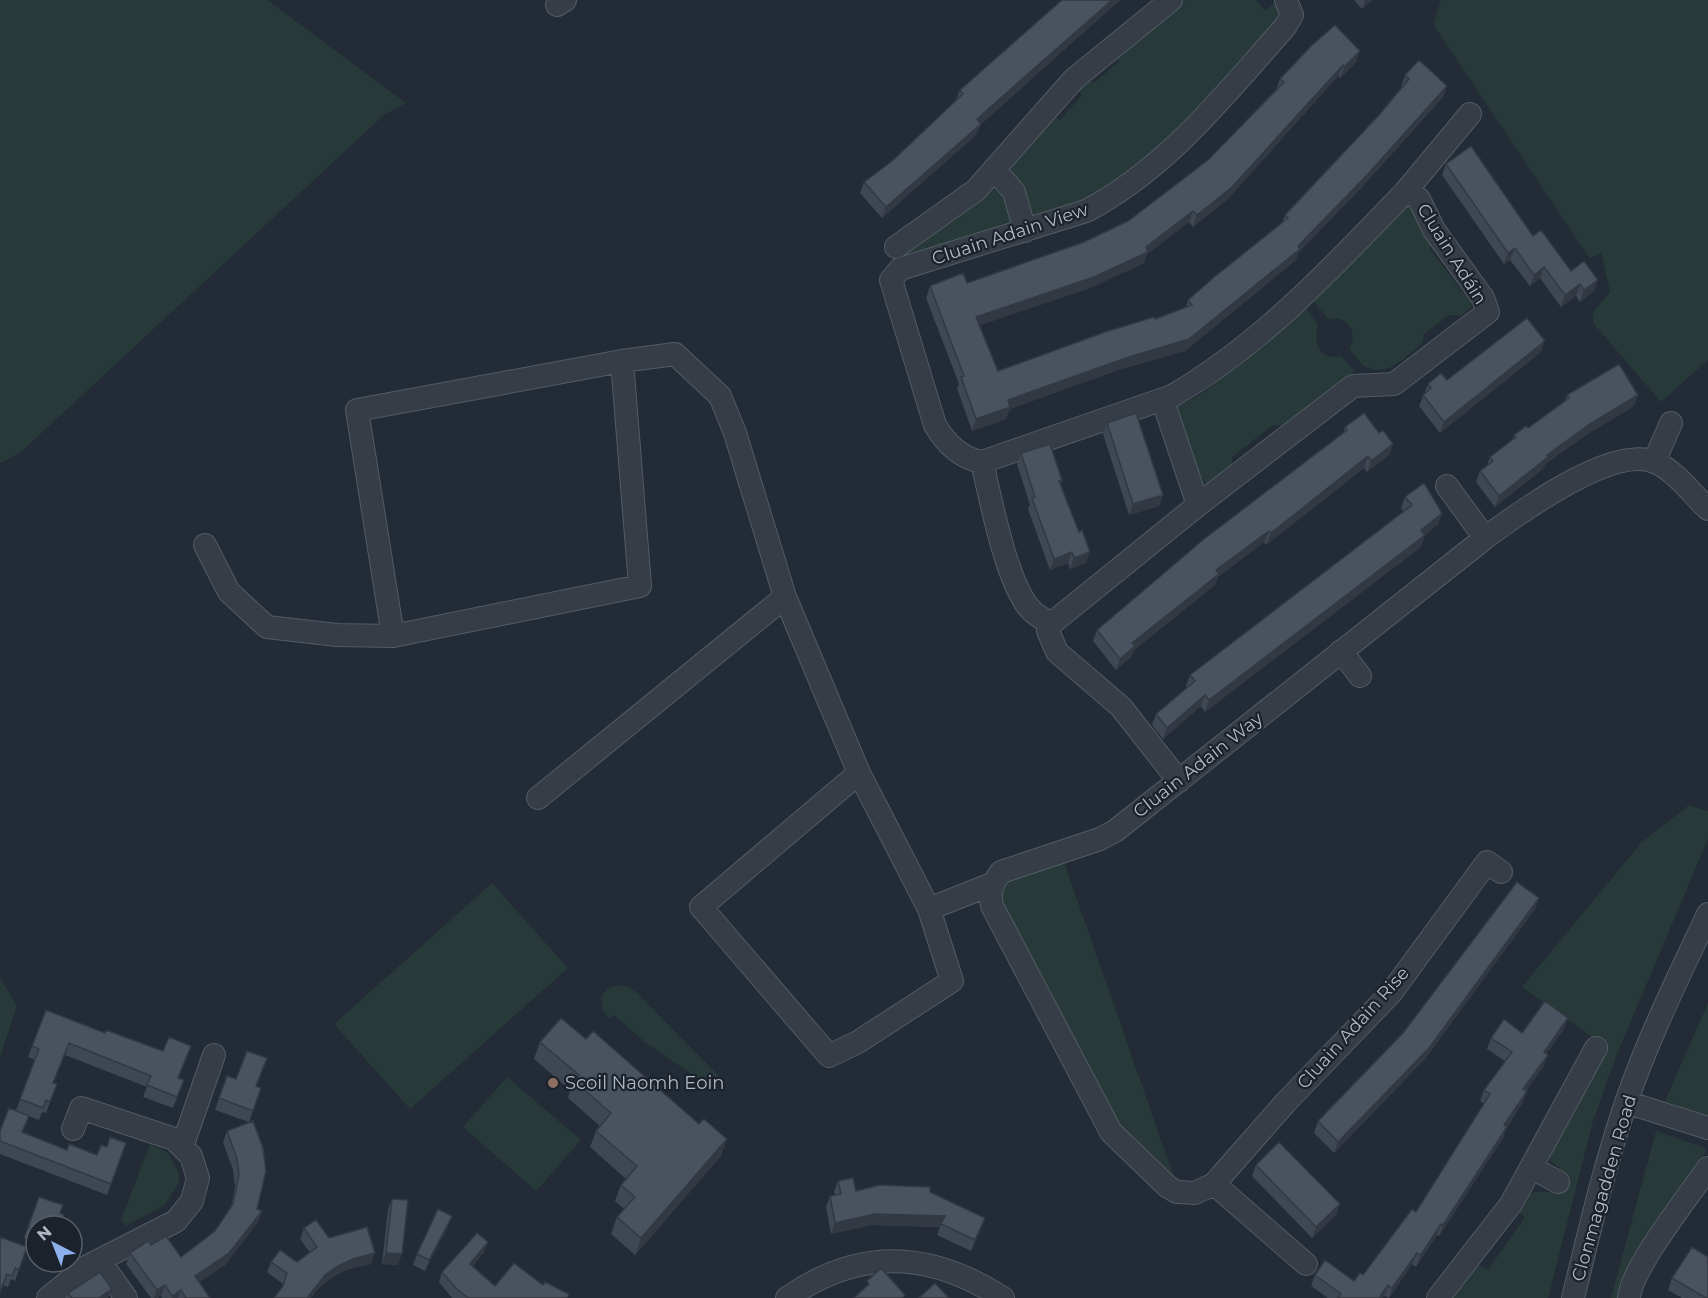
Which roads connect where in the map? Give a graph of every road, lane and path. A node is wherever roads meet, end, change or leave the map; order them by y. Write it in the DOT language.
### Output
graph roads {
  1 [pos="1171,0"];
  2 [pos="1286,0"];
  3 [pos="1470,114"];
  4 [pos="994,169"];
  5 [pos="1406,191"];
  6 [pos="1025,231"];
  7 [pos="896,247"];
  8 [pos="622,361"];
  9 [pos="1167,413"];
  10 [pos="1671,423"];
  11 [pos="982,462"];
  12 [pos="1654,462"];
  13 [pos="1447,486"];
  14 [pos="1198,505"];
  15 [pos="1708,509"];
  16 [pos="1485,538"];
  17 [pos="205,545"];
  18 [pos="785,597"];
  19 [pos="1051,624"];
  20 [pos="393,636"];
  21 [pos="1341,651"];
  22 [pos="1360,676"];
  23 [pos="859,773"];
  24 [pos="1179,781"];
  25 [pos="538,798"];
  26 [pos="1501,873"];
  27 [pos="992,884"];
  28 [pos="929,909"];
  29 [pos="1708,914"];
  30 [pos="1596,1048"];
  31 [pos="214,1055"];
  32 [pos="1626,1102"];
  33 [pos="1708,1128"];
  34 [pos="74,1129"];
  35 [pos="182,1147"];
  36 [pos="1532,1168"];
  37 [pos="1708,1168"];
  38 [pos="1558,1182"];
  39 [pos="1205,1189"];
  40 [pos="99,1260"];
  41 [pos="1306,1264"];
  42 [pos="48,1298"];
  43 [pos="126,1298"];
  44 [pos="787,1298"];
  45 [pos="1004,1298"];
  46 [pos="1438,1298"];
  47 [pos="1573,1298"];
  48 [pos="1629,1298"];
  1 -- 4 [label="street, Cluain Adain View"];
  2 -- 6 [label="street, Cluain Adain View"];
  3 -- 5 [label="street"];
  4 -- 6 [label="street"];
  4 -- 7 [label="street, Cluain Adain View"];
  5 -- 11 [label="street, Cluain Adáin"];
  5 -- 14 [label="street, Cluain Adáin"];
  6 -- 11 [label="street, Cluain Adain View"];
  8 -- 18 [label="street"];
  8 -- 20 [label="street"];
  8 -- 20 [label="street"];
  9 -- 14 [label="street"];
  10 -- 12 [label="street"];
  11 -- 19 [label="street"];
  12 -- 15 [label="street"];
  12 -- 16 [label="street, Cluain Adain Way"];
  13 -- 16 [label="street"];
  14 -- 19 [label="street"];
  16 -- 21 [label="street, Cluain Adain Way"];
  17 -- 20 [label="street"];
  18 -- 23 [label="street"];
  18 -- 25 [label="street"];
  19 -- 24 [label="street"];
  21 -- 22 [label="street"];
  21 -- 24 [label="street, Cluain Adain Way"];
  23 -- 28 [label="street"];
  23 -- 28 [label="street"];
  24 -- 27 [label="street, Cluain Adain Way"];
  26 -- 39 [label="street, Cluain Adain Rise"];
  27 -- 28 [label="street, Cluain Adain Way"];
  27 -- 39 [label="street"];
  29 -- 32 [label="street, Clonmagadden Road"];
  30 -- 36 [label="street"];
  31 -- 35 [label="street"];
  32 -- 33 [label="street"];
  32 -- 47 [label="street, Clonmagadden Road"];
  34 -- 35 [label="street"];
  35 -- 40 [label="street"];
  36 -- 38 [label="street"];
  36 -- 46 [label="street"];
  37 -- 48 [label="street"];
  39 -- 41 [label="street"];
  40 -- 42 [label="street"];
  40 -- 43 [label="street"];
  44 -- 45 [label="street"];
}
